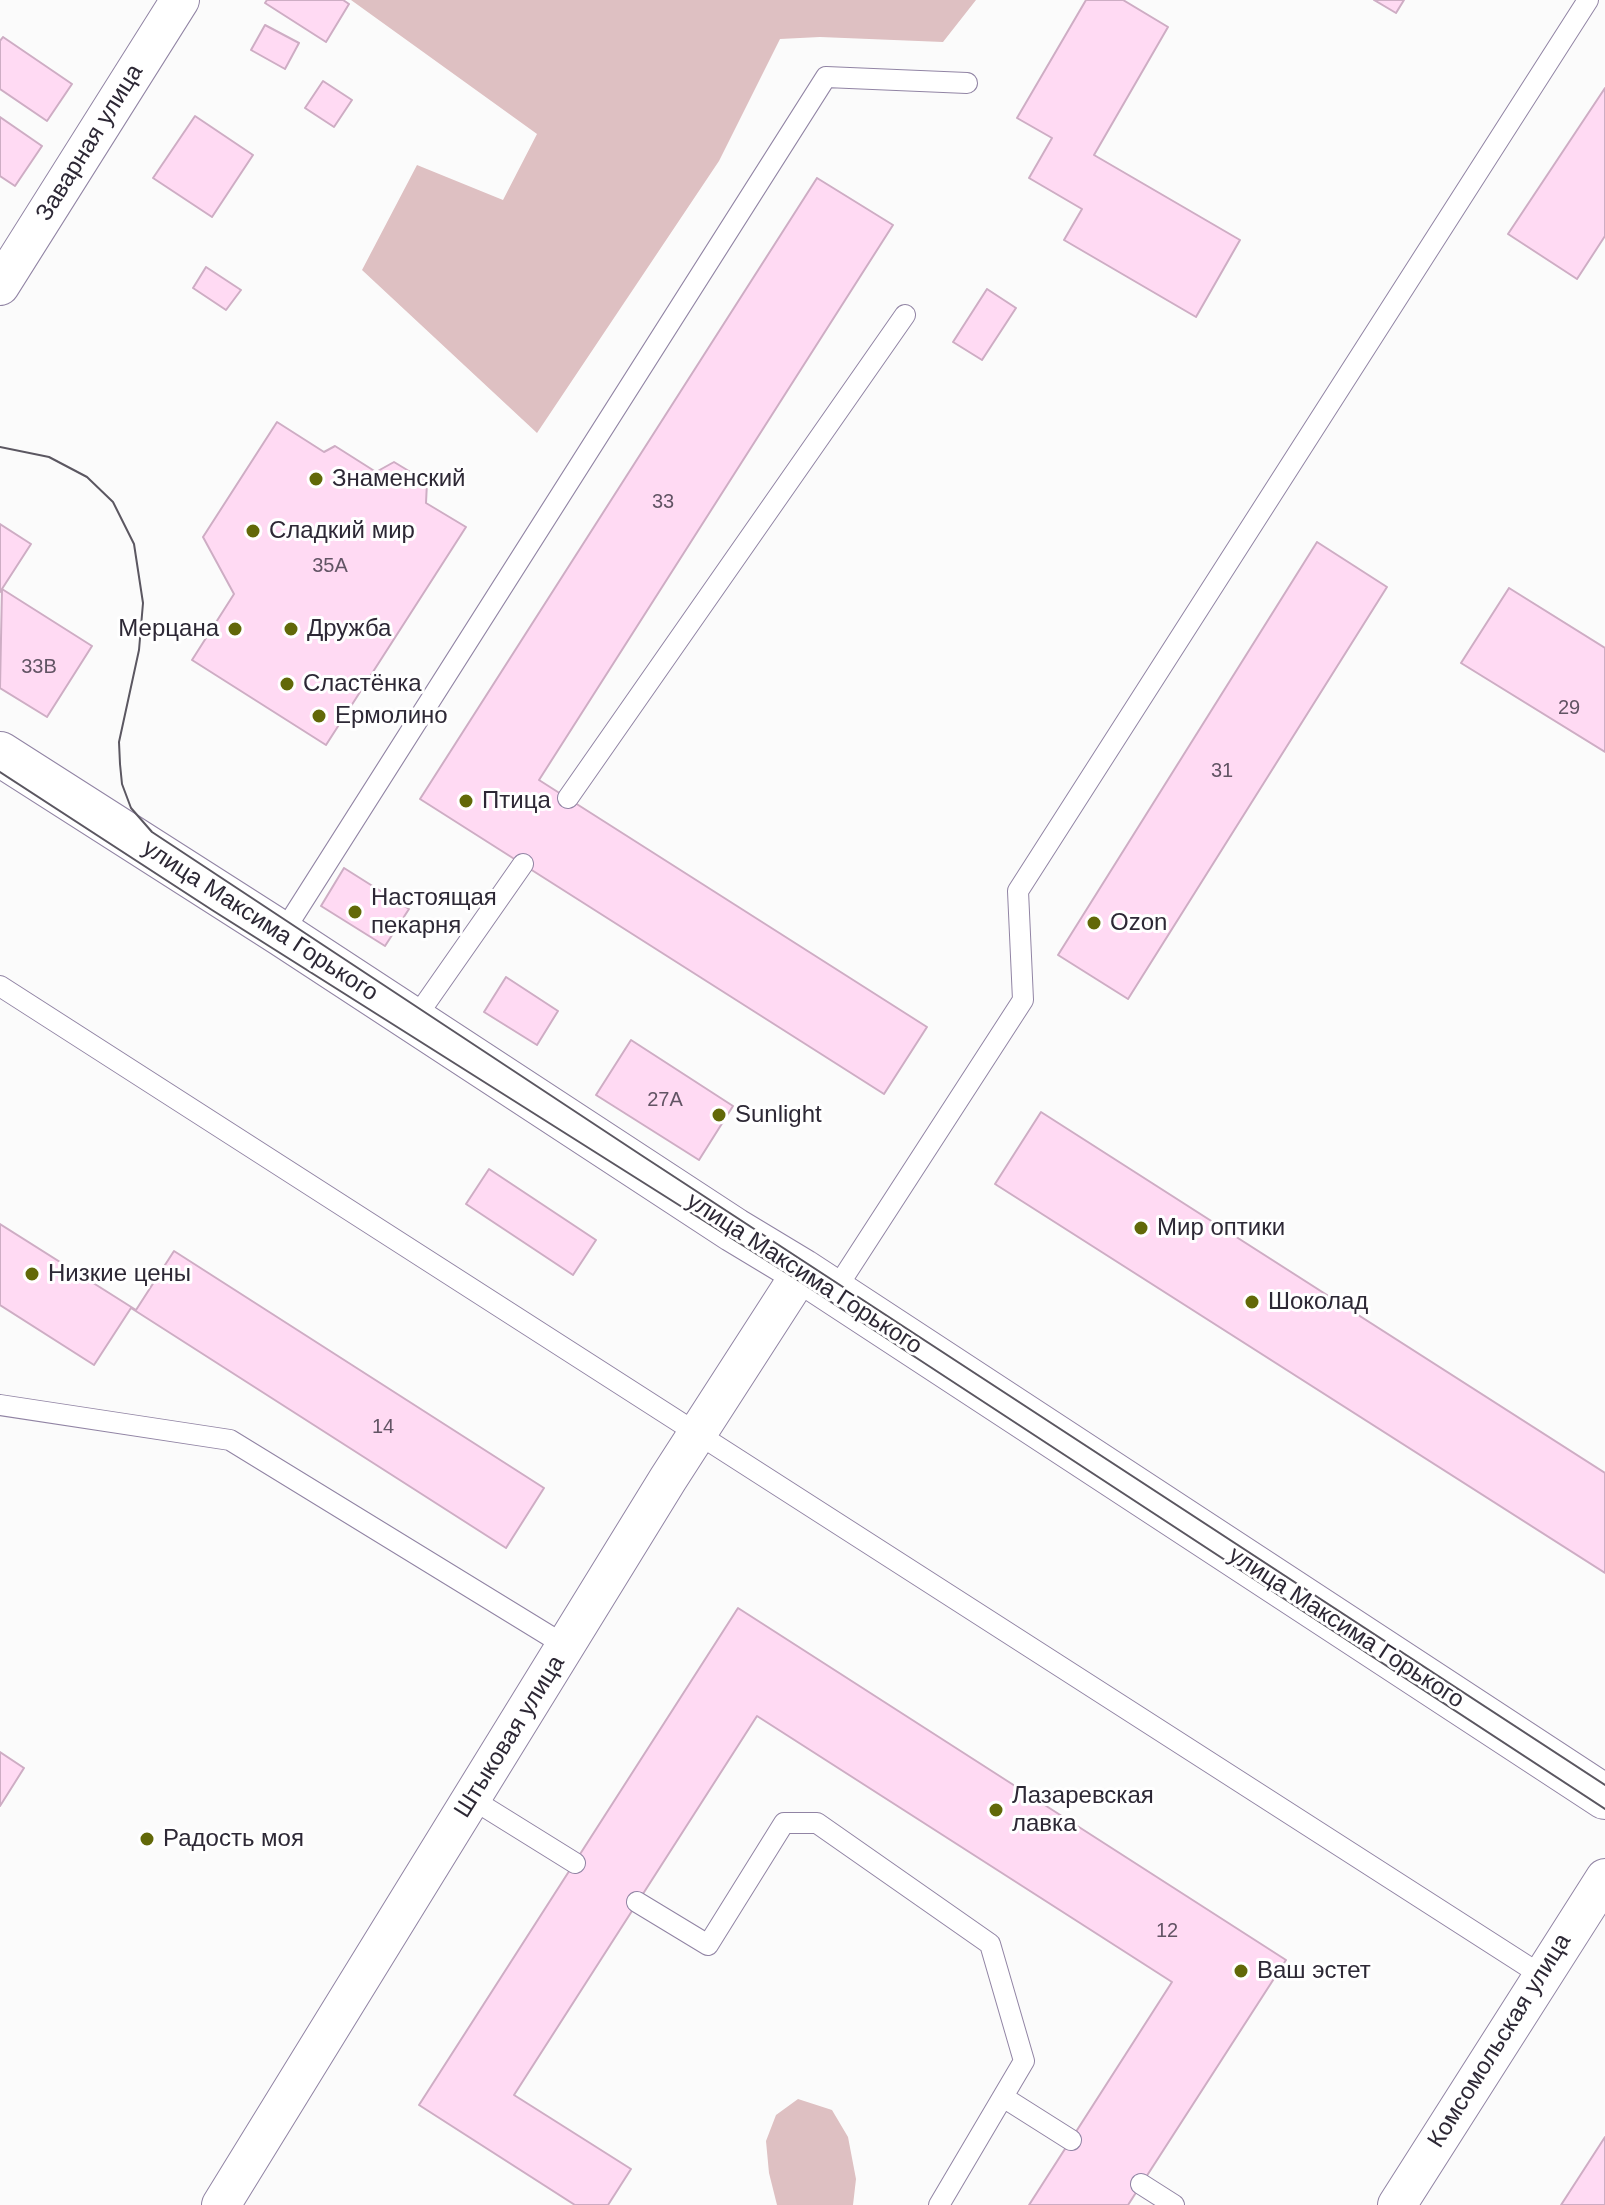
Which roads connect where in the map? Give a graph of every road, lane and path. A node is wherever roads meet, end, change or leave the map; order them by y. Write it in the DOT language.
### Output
graph roads {
  1 [pos="180,0"];
  2 [pos="1588,0"];
  3 [pos="967,83"];
  4 [pos="0,286"];
  5 [pos="905,315"];
  6 [pos="0,754"];
  7 [pos="568,798"];
  8 [pos="523,864"];
  9 [pos="282,934"];
  10 [pos="0,986"];
  11 [pos="414,1020"];
  12 [pos="818,1281"];
  13 [pos="0,1405"];
  14 [pos="697,1434"];
  15 [pos="566,1646"];
  16 [pos="1605,1797"];
  17 [pos="472,1799"];
  18 [pos="575,1863"];
  19 [pos="1605,1878"];
  20 [pos="637,1902"];
  21 [pos="1541,1975"];
  22 [pos="1003,2097"];
  23 [pos="1071,2140"];
  24 [pos="1141,2184"];
  25 [pos="221,2205"];
  26 [pos="939,2205"];
  27 [pos="1174,2205"];
  28 [pos="1397,2205"];
  1 -- 4 [label="street, Заварная улица"];
  2 -- 12 [label="lane"];
  3 -- 9 [label="lane"];
  5 -- 7 [label="lane"];
  6 -- 9 [label="main road, улица Максима Горького"];
  8 -- 11 [label="lane"];
  9 -- 11 [label="main road, улица Максима Горького"];
  10 -- 14 [label="lane"];
  11 -- 12 [label="main road, улица Максима Горького"];
  12 -- 14 [label="street, Штыковая улица"];
  12 -- 16 [label="main road, улица Максима Горького"];
  13 -- 15 [label="lane"];
  14 -- 15 [label="street, Штыковая улица"];
  14 -- 21 [label="lane"];
  15 -- 17 [label="street, Штыковая улица"];
  17 -- 18 [label="lane"];
  17 -- 25 [label="street, Штыковая улица"];
  19 -- 21 [label="street, Комсомольская улица"];
  20 -- 22 [label="lane"];
  21 -- 28 [label="street, Комсомольская улица"];
  22 -- 23 [label="lane"];
  22 -- 26 [label="lane"];
  24 -- 27 [label="lane"];
}
